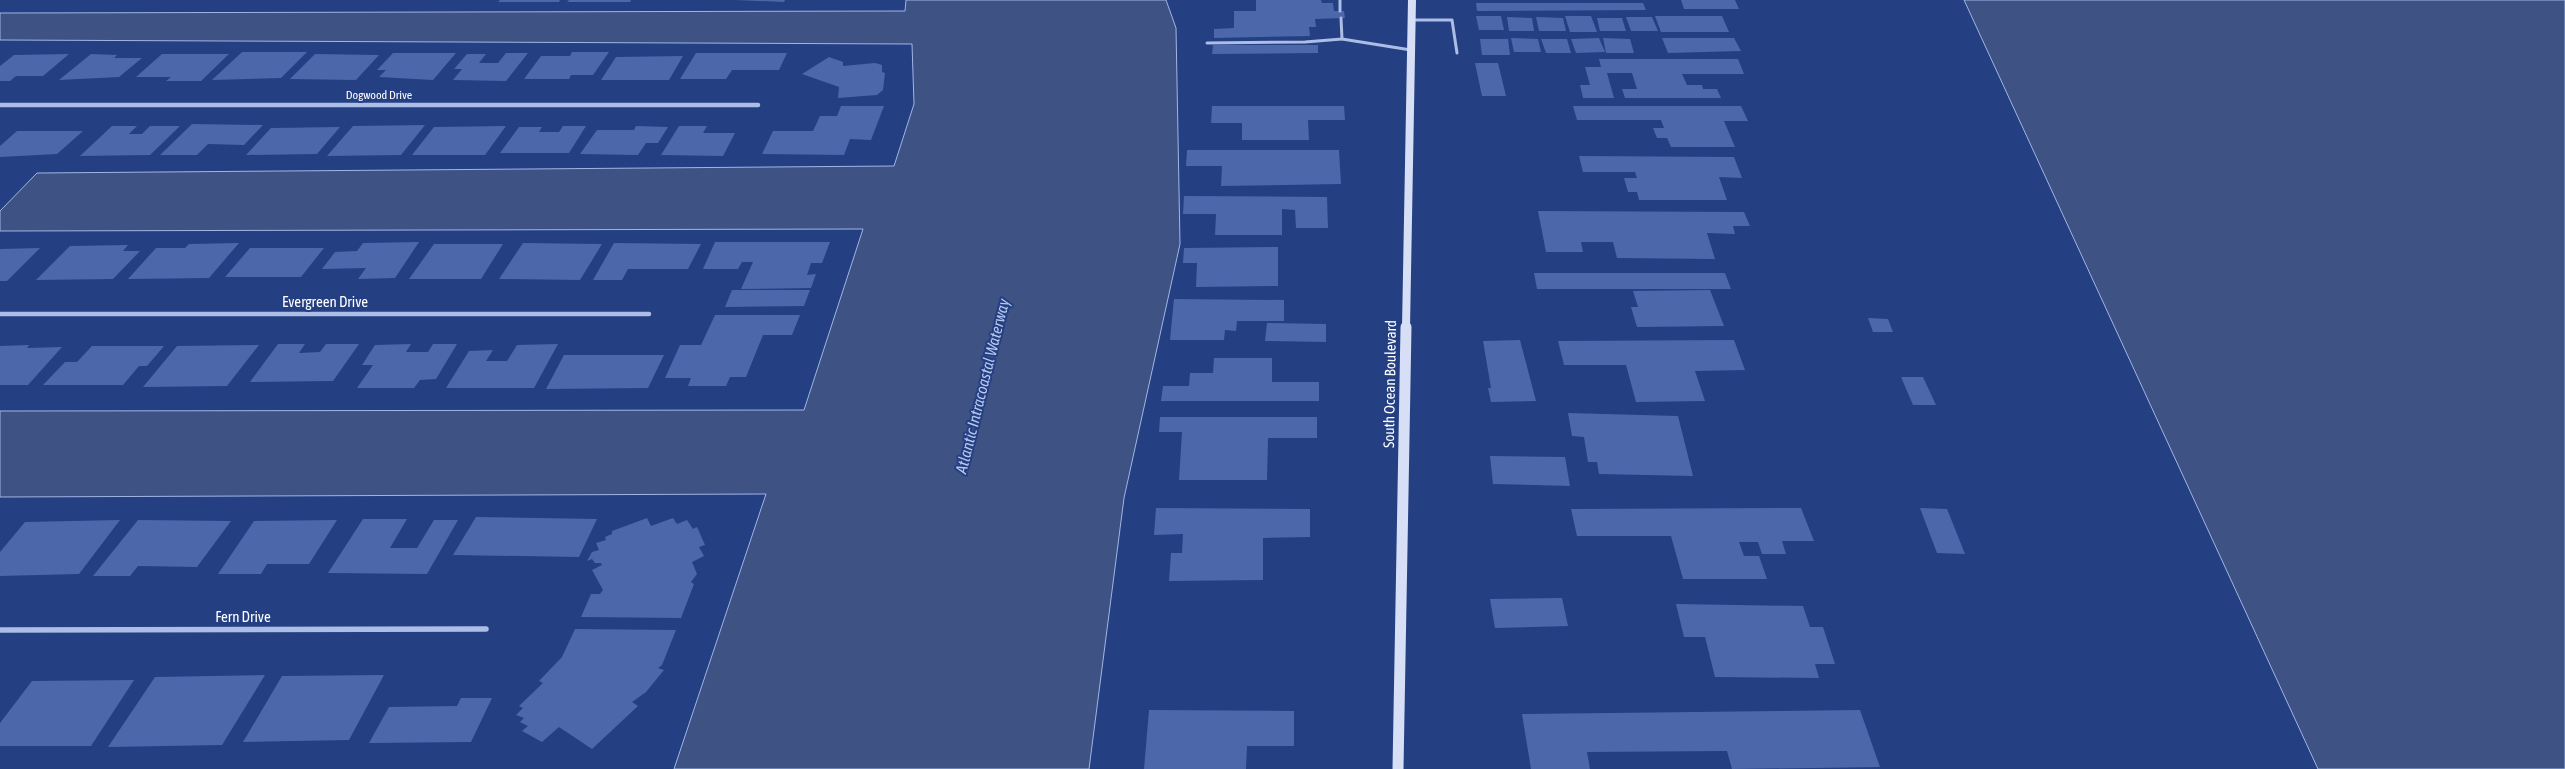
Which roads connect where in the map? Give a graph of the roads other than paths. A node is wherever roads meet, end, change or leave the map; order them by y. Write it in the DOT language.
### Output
graph roads {
  1 [pos="1340,0"];
  2 [pos="1412,0"];
  3 [pos="1340,11"];
  4 [pos="1341,18"];
  5 [pos="1412,20"];
  6 [pos="1342,39"];
  7 [pos="1207,43"];
  8 [pos="1412,50"];
  9 [pos="1457,53"];
  10 [pos="0,105"];
  11 [pos="758,105"];
  12 [pos="0,314"];
  13 [pos="650,314"];
  14 [pos="486,629"];
  15 [pos="0,630"];
  16 [pos="1398,769"];
  1 -- 3 [label="lane"];
  2 -- 5 [label="main road, South Ocean Boulevard"];
  4 -- 6 [label="lane"];
  5 -- 8 [label="main road, South Ocean Boulevard"];
  5 -- 9 [label="lane"];
  6 -- 7 [label="lane"];
  6 -- 8 [label="lane"];
  8 -- 16 [label="main road, South Ocean Boulevard"];
  10 -- 11 [label="street, Dogwood Drive"];
  12 -- 13 [label="street, Evergreen Drive"];
  14 -- 15 [label="street, Fern Drive"];
}
